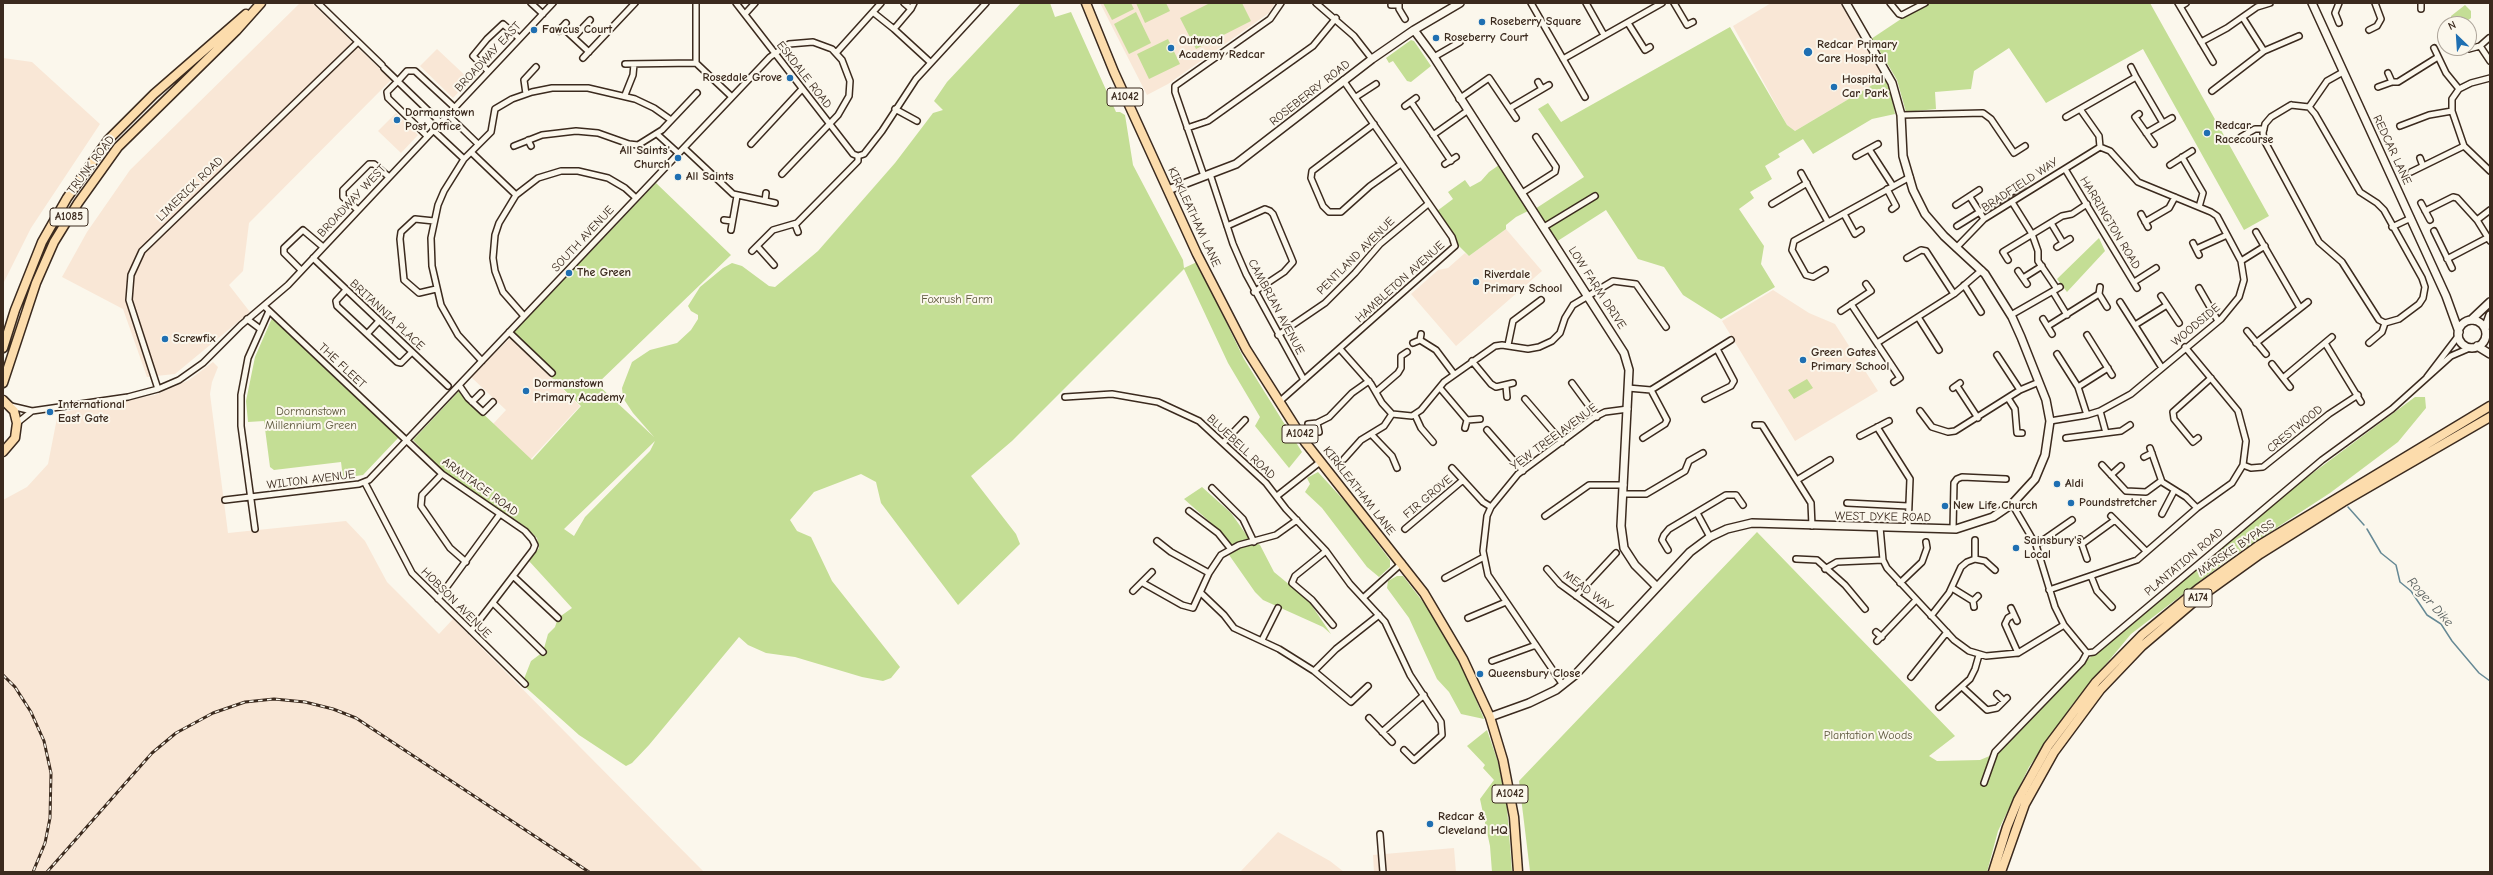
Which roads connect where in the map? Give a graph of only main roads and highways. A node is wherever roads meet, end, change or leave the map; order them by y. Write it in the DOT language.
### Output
graph roads {
  1 [pos="260,3"];
  2 [pos="1086,3"];
  3 [pos="3,348"];
  4 [pos="3,383"];
  5 [pos="5,401"];
  6 [pos="2490,406"];
  7 [pos="2490,417"];
  8 [pos="3,452"];
  9 [pos="1518,872"];
  10 [pos="1993,872"];
  11 [pos="2001,872"];
  1 -- 3 [label="main road, TRUNK ROAD / A1085"];
  1 -- 4 [label="main road, TRUNK ROAD / A1085"];
  2 -- 9 [label="main road, KIRKLEATHAM LANE / A1042"];
  5 -- 8 [label="main road"];
  6 -- 10 [label="main road, MARSKE BYPASS / A174"];
  7 -- 11 [label="main road, MARSKE BYPASS / A174"];
}
